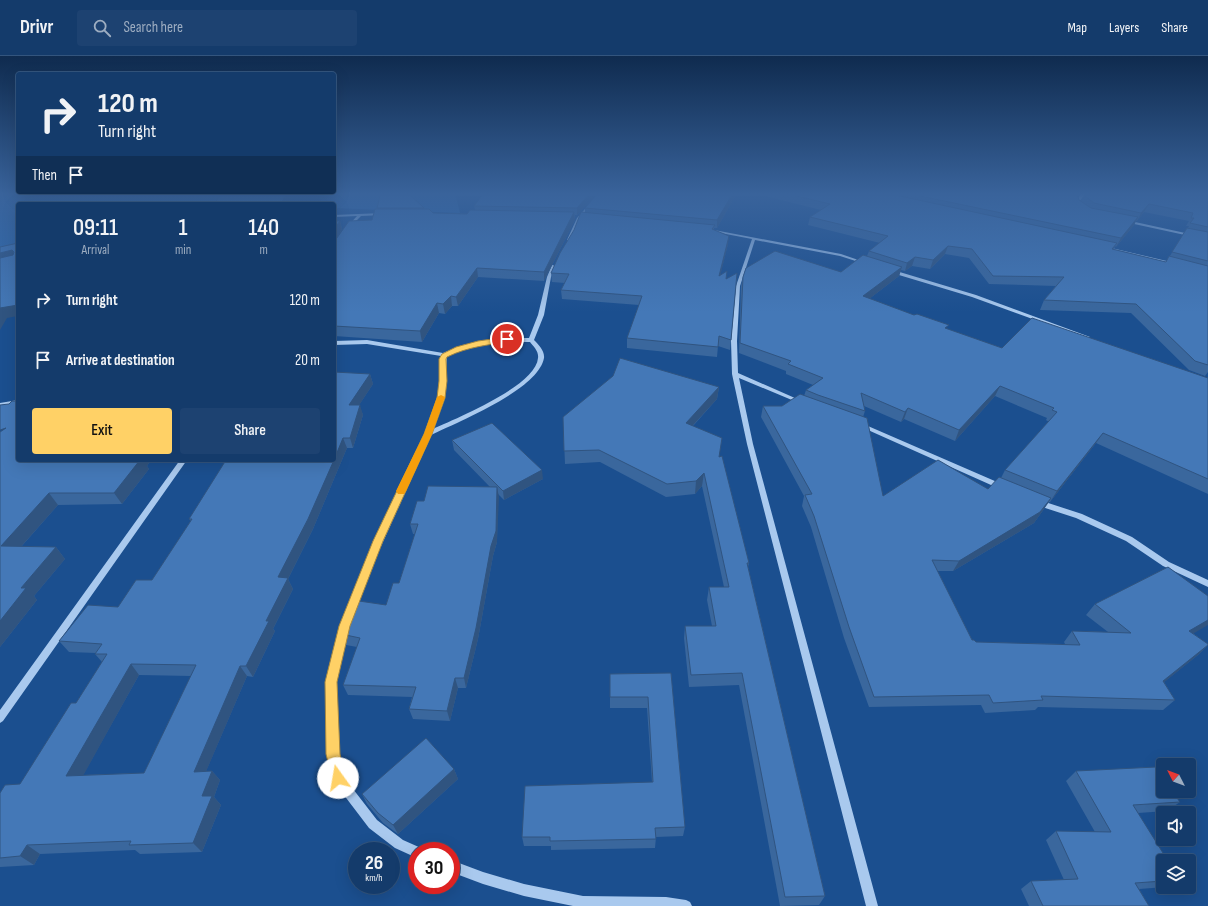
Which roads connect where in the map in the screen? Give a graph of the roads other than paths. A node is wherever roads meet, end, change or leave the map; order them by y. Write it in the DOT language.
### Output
graph roads {
  1 [pos="571,233"];
  2 [pos="726,233"];
  3 [pos="1179,233"];
  4 [pos="754,238"];
  5 [pos="1208,239"];
  6 [pos="1103,246"];
  7 [pos="564,247"];
  8 [pos="557,261"];
  9 [pos="869,265"];
  10 [pos="1179,266"];
  11 [pos="884,270"];
  12 [pos="1089,338"];
  13 [pos="531,340"];
  14 [pos="336,343"];
  15 [pos="444,355"];
  16 [pos="735,374"];
  17 [pos="16,402"];
  18 [pos="806,404"];
  19 [pos="0,405"];
  20 [pos="850,421"];
  21 [pos="428,434"];
  22 [pos="183,462"];
  23 [pos="1008,489"];
  24 [pos="1029,499"];
  25 [pos="1208,584"];
  26 [pos="0,718"];
  27 [pos="408,848"];
  28 [pos="460,869"];
  29 [pos="686,906"];
  30 [pos="872,906"];
  1 -- 7 [label="street"];
  2 -- 4 [label="street"];
  3 -- 5 [label="street"];
  4 -- 9 [label="street"];
  4 -- 16 [label="street"];
  6 -- 10 [label="street"];
  8 -- 13 [label="street"];
  11 -- 12 [label="street"];
  13 -- 15 [label="street"];
  13 -- 21 [label="street"];
  14 -- 15 [label="street"];
  15 -- 21 [label="street"];
  16 -- 18 [label="street"];
  16 -- 30 [label="street"];
  17 -- 19 [label="street"];
  20 -- 23 [label="street"];
  21 -- 27 [label="street"];
  22 -- 26 [label="street"];
  24 -- 25 [label="street"];
  28 -- 29 [label="street"];
}
